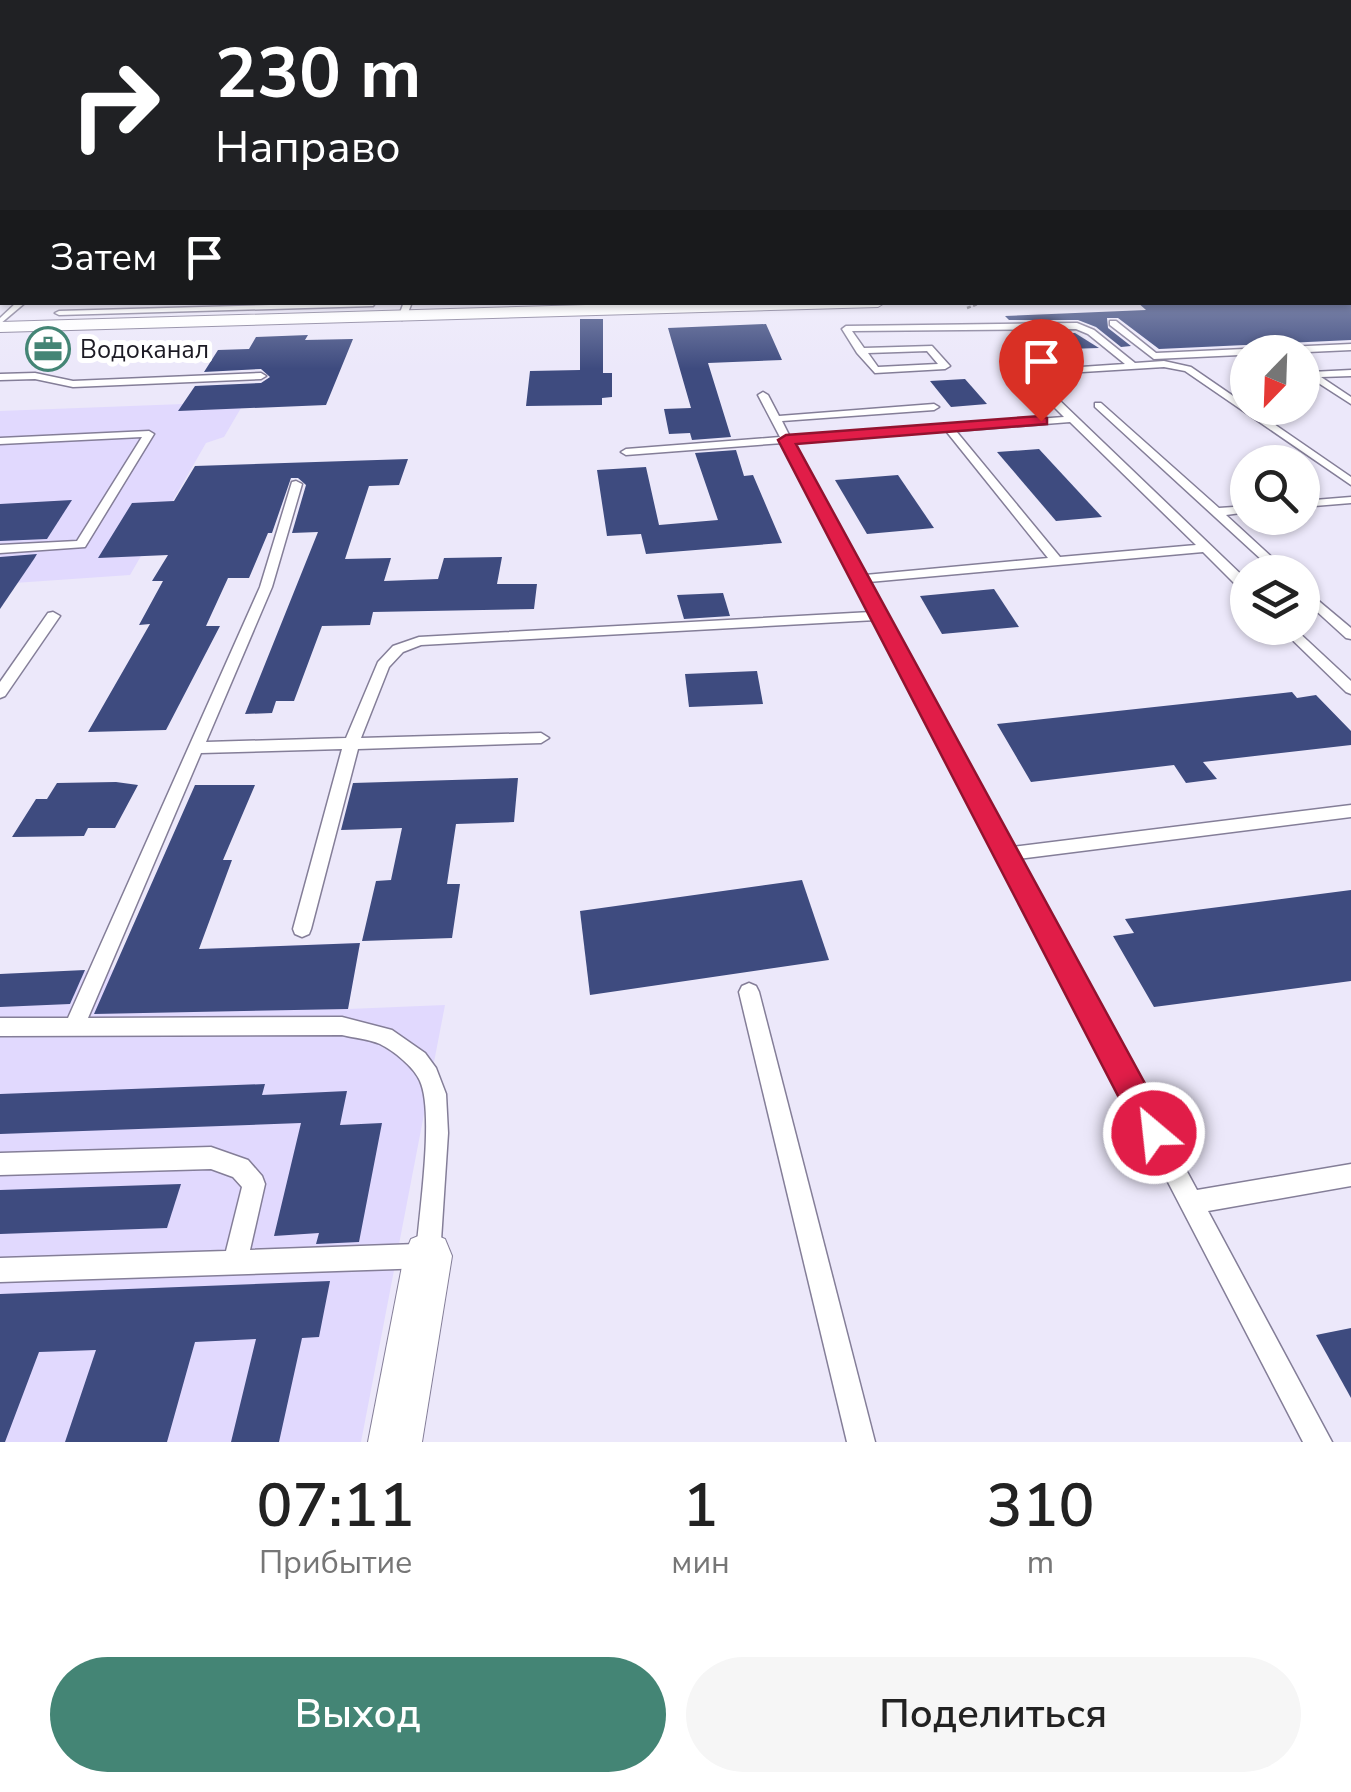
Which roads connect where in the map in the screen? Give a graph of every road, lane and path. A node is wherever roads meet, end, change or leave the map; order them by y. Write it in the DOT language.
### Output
graph roads {
  1 [pos="19,305"];
  2 [pos="67,305"];
  3 [pos="164,305"];
  4 [pos="732,305"];
  5 [pos="204,306"];
  6 [pos="562,308"];
  7 [pos="372,309"];
  8 [pos="158,310"];
  9 [pos="404,310"];
  10 [pos="60,313"];
  11 [pos="1112,323"];
  12 [pos="0,324"];
  13 [pos="44,326"];
  14 [pos="1351,347"];
  15 [pos="860,350"];
  16 [pos="1179,360"];
  17 [pos="1132,366"];
  18 [pos="1351,372"];
  19 [pos="261,376"];
  20 [pos="0,377"];
  21 [pos="762,395"];
  22 [pos="1351,401"];
  23 [pos="1098,405"];
  24 [pos="934,408"];
  25 [pos="775,419"];
  26 [pos="1072,419"];
  27 [pos="948,428"];
  28 [pos="786,440"];
  29 [pos="0,441"];
  30 [pos="626,452"];
  31 [pos="1351,482"];
  32 [pos="296,484"];
  33 [pos="1351,500"];
  34 [pos="1320,503"];
  35 [pos="1230,511"];
  36 [pos="1216,512"];
  37 [pos="1205,548"];
  38 [pos="0,549"];
  39 [pos="1263,555"];
  40 [pos="1057,562"];
  41 [pos="1230,572"];
  42 [pos="860,580"];
  43 [pos="1320,607"];
  44 [pos="53,616"];
  45 [pos="880,616"];
  46 [pos="1351,635"];
  47 [pos="1305,645"];
  48 [pos="1351,690"];
  49 [pos="0,693"];
  50 [pos="541,738"];
  51 [pos="352,742"];
  52 [pos="197,748"];
  53 [pos="1351,811"];
  54 [pos="1006,854"];
  55 [pos="302,929"];
  56 [pos="749,992"];
  57 [pos="74,1026"];
  58 [pos="0,1028"];
  59 [pos="0,1164"];
  60 [pos="1351,1175"];
  61 [pos="1191,1203"];
  62 [pos="428,1256"];
  63 [pos="235,1262"];
  64 [pos="0,1270"];
  65 [pos="395,1442"];
  66 [pos="861,1442"];
  67 [pos="1318,1442"];
  1 -- 12 [label="lane"];
  2 -- 10 [label="lane"];
  3 -- 8 [label="lane"];
  4 -- 6 [label="street"];
  5 -- 7 [label="lane"];
  5 -- 8 [label="lane"];
  6 -- 9 [label="street"];
  7 -- 9 [label="street"];
  7 -- 13 [label="street"];
  8 -- 10 [label="lane"];
  10 -- 13 [label="lane"];
  11 -- 16 [label="lane"];
  12 -- 13 [label="street"];
  14 -- 16 [label="lane"];
  15 -- 15 [label="lane"];
  15 -- 17 [label="lane"];
  16 -- 17 [label="lane"];
  16 -- 31 [label="lane"];
  17 -- 26 [label="lane"];
  18 -- 22 [label="lane"];
  19 -- 20 [label="lane"];
  21 -- 25 [label="lane"];
  23 -- 36 [label="lane"];
  24 -- 25 [label="lane"];
  25 -- 28 [label="lane"];
  26 -- 27 [label="lane"];
  26 -- 37 [label="lane"];
  27 -- 28 [label="lane"];
  27 -- 40 [label="lane"];
  28 -- 30 [label="lane"];
  28 -- 42 [label="lane"];
  29 -- 38 [label="lane"];
  32 -- 52 [label="lane"];
  33 -- 34 [label="lane"];
  35 -- 36 [label="lane"];
  36 -- 39 [label="lane"];
  37 -- 40 [label="lane"];
  37 -- 41 [label="lane"];
  40 -- 42 [label="lane"];
  42 -- 45 [label="lane"];
  43 -- 46 [label="lane"];
  44 -- 49 [label="lane"];
  45 -- 51 [label="lane"];
  45 -- 54 [label="lane"];
  47 -- 48 [label="lane"];
  50 -- 51 [label="lane"];
  51 -- 52 [label="lane"];
  51 -- 55 [label="lane"];
  52 -- 57 [label="lane"];
  53 -- 54 [label="lane"];
  54 -- 61 [label="lane"];
  56 -- 66 [label="lane"];
  57 -- 58 [label="lane"];
  57 -- 62 [label="lane"];
  59 -- 63 [label="lane"];
  60 -- 61 [label="lane"];
  61 -- 67 [label="lane"];
  62 -- 63 [label="lane"];
  62 -- 65 [label="street"];
  63 -- 64 [label="lane"];
}
